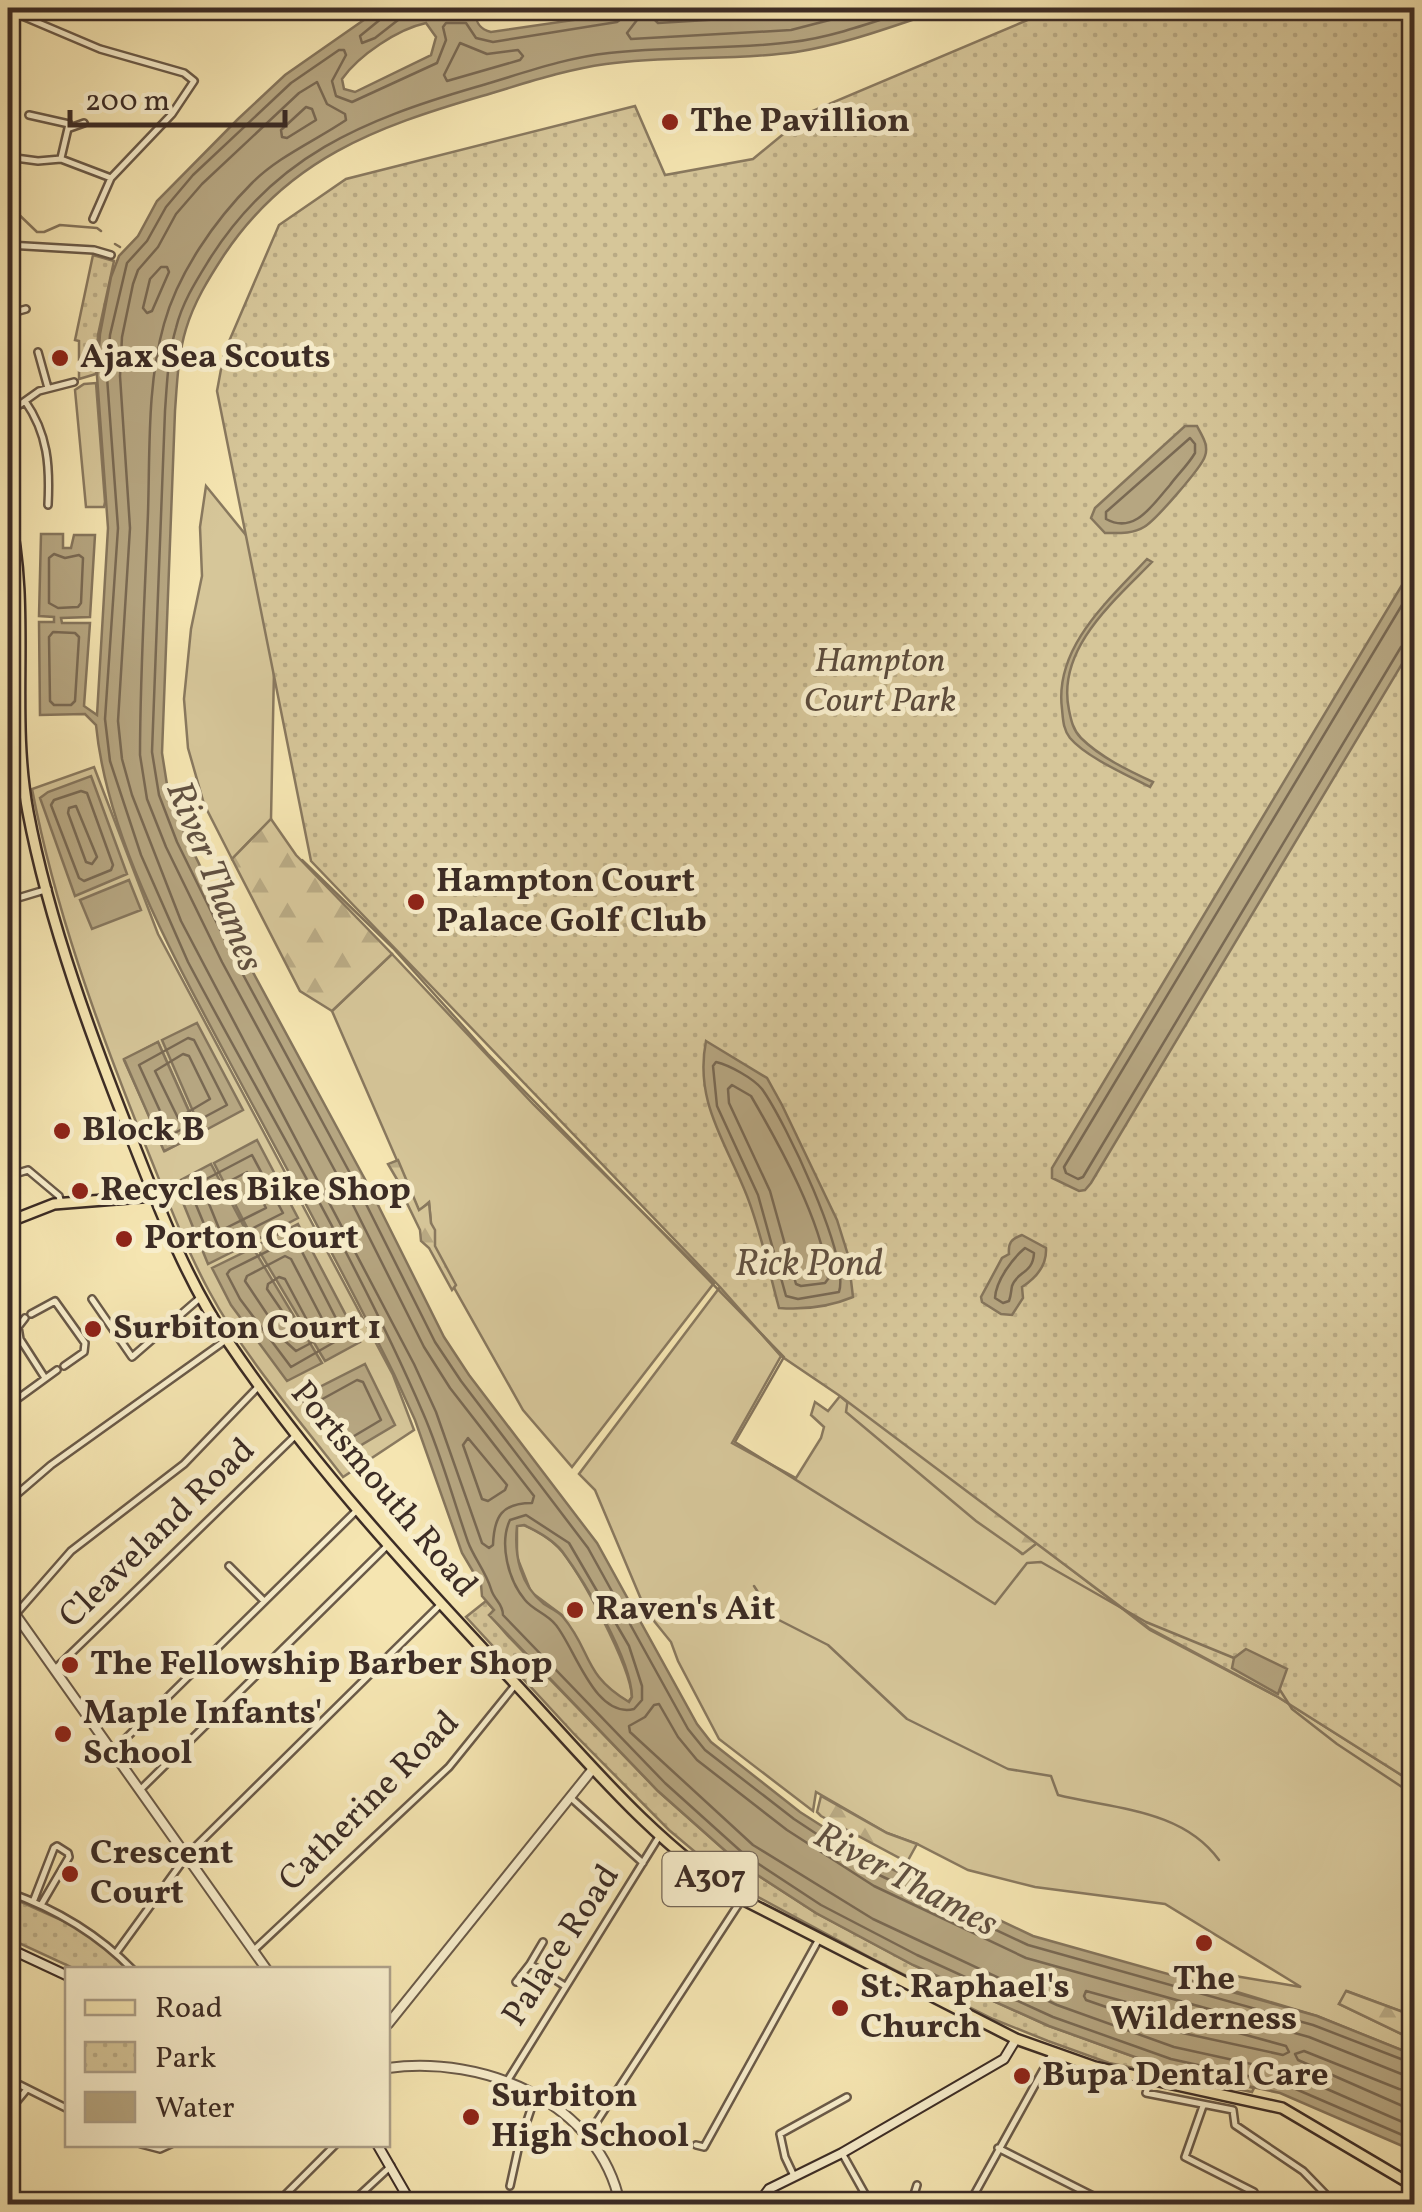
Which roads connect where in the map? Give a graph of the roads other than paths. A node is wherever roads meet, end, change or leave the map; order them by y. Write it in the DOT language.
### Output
graph roads {
  1 [pos="245,8"];
  2 [pos="258,8"];
  3 [pos="8,10"];
  4 [pos="28,115"];
  5 [pos="84,124"];
  6 [pos="70,128"];
  7 [pos="8,157"];
  8 [pos="61,159"];
  9 [pos="111,178"];
  10 [pos="94,219"];
  11 [pos="8,245"];
  12 [pos="111,255"];
  13 [pos="26,309"];
  14 [pos="8,314"];
  15 [pos="38,352"];
  16 [pos="74,382"];
  17 [pos="48,388"];
  18 [pos="26,401"];
  19 [pos="8,413"];
  20 [pos="48,505"];
  21 [pos="8,510"];
  22 [pos="22,748"];
  23 [pos="8,750"];
  24 [pos="48,890"];
  25 [pos="8,900"];
  26 [pos="8,1176"];
  27 [pos="154,1196"];
  28 [pos="61,1203"];
  29 [pos="8,1222"];
  30 [pos="201,1297"];
  31 [pos="92,1299"];
  32 [pos="226,1339"];
  33 [pos="45,1378"];
  34 [pos="261,1386"];
  35 [pos="8,1405"];
  36 [pos="297,1434"];
  37 [pos="8,1502"];
  38 [pos="356,1510"];
  39 [pos="387,1546"];
  40 [pos="228,1566"];
  41 [pos="264,1601"];
  42 [pos="8,1604"];
  43 [pos="441,1604"];
  44 [pos="18,1619"];
  45 [pos="8,1635"];
  46 [pos="54,1670"];
  47 [pos="516,1684"];
  48 [pos="113,1752"];
  49 [pos="592,1770"];
  50 [pos="140,1790"];
  51 [pos="571,1798"];
  52 [pos="660,1836"];
  53 [pos="188,1854"];
  54 [pos="644,1864"];
  55 [pos="8,1892"];
  56 [pos="742,1899"];
  57 [pos="33,1902"];
  58 [pos="42,1905"];
  59 [pos="819,1939"];
  60 [pos="543,1942"];
  61 [pos="8,1948"];
  62 [pos="254,1950"];
  63 [pos="116,1954"];
  64 [pos="530,1964"];
  65 [pos="129,1967"];
  66 [pos="265,1967"];
  67 [pos="65,1975"];
  68 [pos="516,1982"];
  69 [pos="565,1986"];
  70 [pos="390,2022"];
  71 [pos="1016,2038"];
  72 [pos="1052,2053"];
  73 [pos="390,2068"];
  74 [pos="8,2079"];
  75 [pos="1150,2080"];
  76 [pos="506,2083"];
  77 [pos="27,2089"];
  78 [pos="536,2094"];
  79 [pos="847,2097"];
  80 [pos="1238,2099"];
  81 [pos="1203,2106"];
  82 [pos="65,2108"];
  83 [pos="1233,2110"];
  84 [pos="8,2112"];
  85 [pos="588,2134"];
  86 [pos="696,2144"];
  87 [pos="333,2147"];
  88 [pos="379,2147"];
  89 [pos="998,2148"];
  90 [pos="842,2153"];
  91 [pos="392,2166"];
  92 [pos="794,2176"];
  93 [pos="510,2186"];
  94 [pos="917,2186"];
  95 [pos="1414,2186"];
  96 [pos="1254,2192"];
  97 [pos="407,2200"];
  98 [pos="870,2203"];
  99 [pos="276,2204"];
  100 [pos="350,2204"];
  101 [pos="417,2204"];
  102 [pos="620,2204"];
  103 [pos="758,2204"];
  104 [pos="911,2204"];
  105 [pos="969,2204"];
  106 [pos="1110,2204"];
  107 [pos="1335,2204"];
  1 -- 2 [label="street"];
  3 -- 9 [label="street"];
  4 -- 6 [label="street"];
  5 -- 6 [label="street"];
  6 -- 8 [label="street"];
  7 -- 8 [label="street"];
  8 -- 9 [label="street"];
  9 -- 10 [label="street"];
  11 -- 12 [label="street"];
  13 -- 14 [label="street"];
  15 -- 17 [label="street"];
  16 -- 17 [label="street"];
  17 -- 18 [label="street"];
  18 -- 19 [label="street"];
  18 -- 20 [label="street"];
  21 -- 22 [label="main road, Portsmouth Road / A307"];
  22 -- 23 [label="street"];
  22 -- 24 [label="main road, Portsmouth Road / A307"];
  24 -- 25 [label="street"];
  24 -- 27 [label="main road, Portsmouth Road / A307"];
  26 -- 28 [label="street"];
  27 -- 28 [label="main road"];
  27 -- 30 [label="main road, Portsmouth Road / A307"];
  28 -- 29 [label="main road"];
  30 -- 31 [label="street"];
  30 -- 32 [label="main road, Portsmouth Road / A307"];
  32 -- 34 [label="main road, Portsmouth Road / A307"];
  32 -- 37 [label="street"];
  33 -- 33 [label="street"];
  33 -- 35 [label="street"];
  34 -- 36 [label="main road, Portsmouth Road / A307"];
  34 -- 44 [label="street"];
  36 -- 38 [label="main road, Portsmouth Road / A307"];
  36 -- 46 [label="street, Cleaveland Road"];
  38 -- 39 [label="main road, Portsmouth Road / A307"];
  38 -- 41 [label="street"];
  39 -- 43 [label="main road, Portsmouth Road / A307"];
  39 -- 50 [label="street"];
  40 -- 41 [label="street"];
  41 -- 48 [label="street"];
  42 -- 44 [label="street"];
  43 -- 47 [label="main road, Portsmouth Road / A307"];
  43 -- 53 [label="street"];
  44 -- 45 [label="street"];
  44 -- 46 [label="street"];
  46 -- 48 [label="street"];
  47 -- 49 [label="main road, Portsmouth Road / A307"];
  47 -- 62 [label="street, Catherine Road"];
  48 -- 50 [label="street"];
  49 -- 51 [label="street"];
  49 -- 52 [label="main road, Portsmouth Road / A307"];
  50 -- 53 [label="street"];
  51 -- 54 [label="street"];
  51 -- 70 [label="street"];
  52 -- 54 [label="street, Palace Road"];
  52 -- 56 [label="main road, Portsmouth Road / A307"];
  53 -- 62 [label="street"];
  53 -- 63 [label="street"];
  54 -- 69 [label="street, Palace Road"];
  55 -- 57 [label="street"];
  56 -- 59 [label="main road, Portsmouth Road / A307"];
  56 -- 85 [label="street"];
  57 -- 58 [label="street"];
  57 -- 58 [label="street"];
  58 -- 63 [label="street"];
  59 -- 71 [label="main road, Portsmouth Road / A307"];
  59 -- 86 [label="street"];
  60 -- 64 [label="street"];
  61 -- 67 [label="street"];
  62 -- 66 [label="street"];
  63 -- 65 [label="street"];
  64 -- 68 [label="street"];
  64 -- 69 [label="street"];
  69 -- 76 [label="street, Palace Road"];
  71 -- 72 [label="main road, Portsmouth Road / A307"];
  71 -- 90 [label="street"];
  72 -- 75 [label="main road, Portsmouth Road / A307"];
  72 -- 89 [label="street"];
  73 -- 76 [label="street"];
  74 -- 77 [label="street"];
  75 -- 80 [label="main road, Portsmouth Road / A307"];
  75 -- 81 [label="street"];
  76 -- 78 [label="street"];
  77 -- 82 [label="street"];
  77 -- 84 [label="street"];
  78 -- 85 [label="street"];
  78 -- 93 [label="street"];
  79 -- 92 [label="street"];
  80 -- 83 [label="street"];
  80 -- 95 [label="main road, A307"];
  81 -- 83 [label="street"];
  81 -- 96 [label="street"];
  83 -- 107 [label="street"];
  85 -- 102 [label="street"];
  87 -- 99 [label="street"];
  88 -- 91 [label="street"];
  89 -- 105 [label="street"];
  89 -- 106 [label="street"];
  90 -- 92 [label="street"];
  90 -- 98 [label="street"];
  91 -- 97 [label="street"];
  91 -- 100 [label="street"];
  92 -- 103 [label="street"];
  94 -- 104 [label="street"];
  97 -- 101 [label="street"];
}
